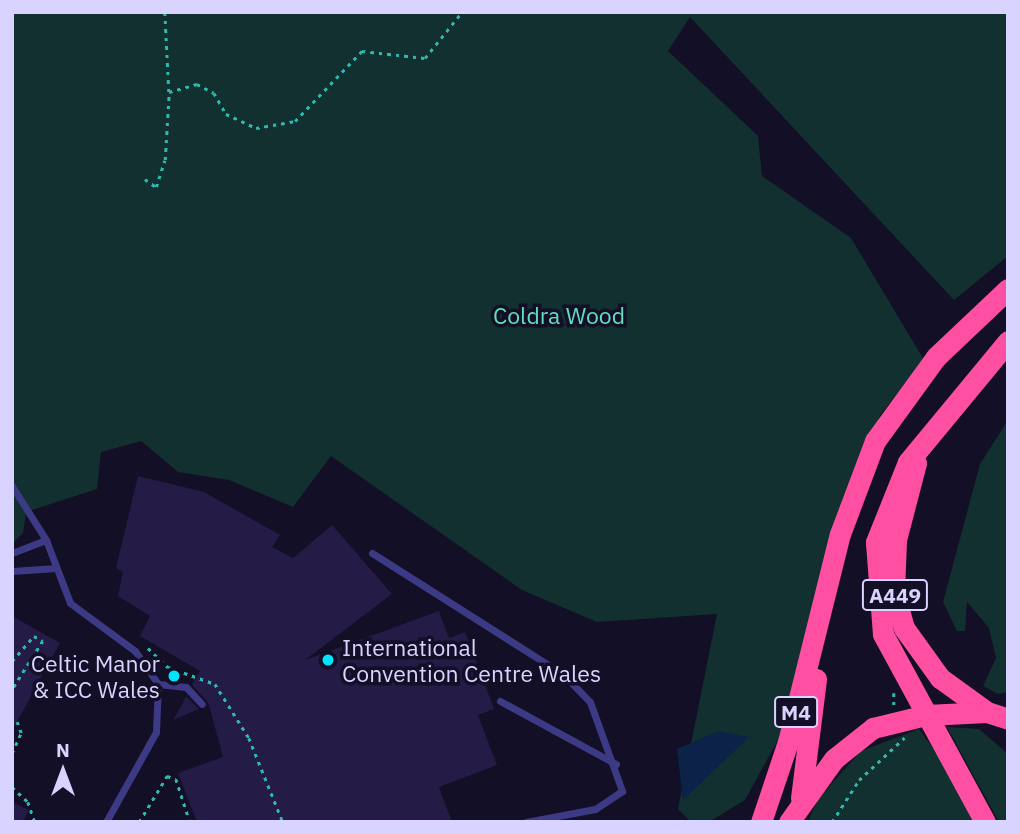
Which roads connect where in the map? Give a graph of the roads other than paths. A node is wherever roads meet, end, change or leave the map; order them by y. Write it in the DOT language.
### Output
graph roads {
  1 [pos="1008,289"];
  2 [pos="1008,341"];
  3 [pos="922,445"];
  4 [pos="12,486"];
  5 [pos="46,540"];
  6 [pos="12,553"];
  7 [pos="372,553"];
  8 [pos="56,568"];
  9 [pos="12,571"];
  10 [pos="825,600"];
  11 [pos="158,684"];
  12 [pos="500,701"];
  13 [pos="202,704"];
  14 [pos="926,715"];
  15 [pos="998,715"];
  16 [pos="617,765"];
  17 [pos="801,798"];
  18 [pos="106,822"];
  19 [pos="526,822"];
  20 [pos="761,822"];
  21 [pos="789,822"];
  22 [pos="985,822"];
  1 -- 10 [label="highway, A449"];
  2 -- 3 [label="highway, A449"];
  3 -- 14 [label="highway, A449"];
  3 -- 15 [label="highway, A449"];
  4 -- 5 [label="lane"];
  5 -- 6 [label="lane"];
  5 -- 8 [label="lane"];
  7 -- 16 [label="lane"];
  8 -- 9 [label="lane"];
  8 -- 11 [label="lane"];
  10 -- 17 [label="highway, A449"];
  10 -- 20 [label="highway, M4"];
  11 -- 13 [label="lane"];
  11 -- 18 [label="lane"];
  12 -- 16 [label="lane"];
  14 -- 15 [label="highway"];
  14 -- 17 [label="highway"];
  14 -- 22 [label="highway, A449"];
  16 -- 19 [label="lane"];
  17 -- 21 [label="highway"];
}
